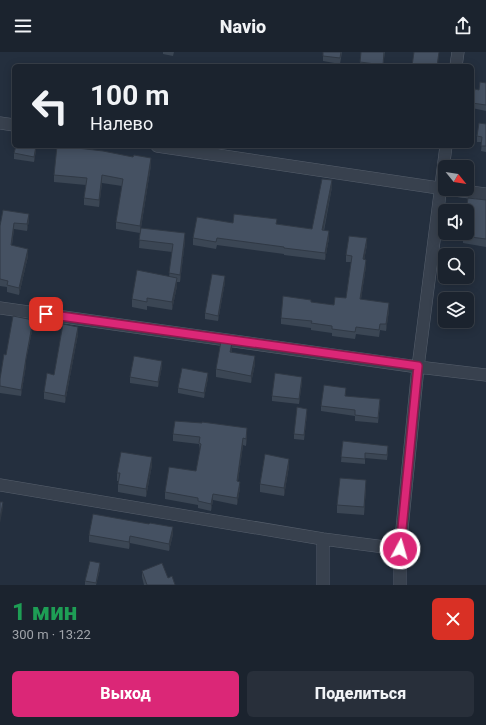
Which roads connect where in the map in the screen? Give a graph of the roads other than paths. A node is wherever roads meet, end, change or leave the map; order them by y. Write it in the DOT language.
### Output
graph roads {
  1 [pos="458,52"];
  2 [pos="456,64"];
  3 [pos="0,122"];
  4 [pos="12,125"];
  5 [pos="170,148"];
  6 [pos="446,148"];
  7 [pos="445,160"];
  8 [pos="438,188"];
  9 [pos="474,193"];
  10 [pos="486,194"];
  11 [pos="443,196"];
  12 [pos="0,308"];
  13 [pos="418,366"];
  14 [pos="486,375"];
  15 [pos="0,485"];
  16 [pos="323,539"];
  17 [pos="400,549"];
  18 [pos="323,585"];
  19 [pos="400,585"];
  1 -- 2 [label="street"];
  3 -- 4 [label="street"];
  5 -- 8 [label="street"];
  6 -- 7 [label="street"];
  9 -- 10 [label="street"];
  11 -- 13 [label="street"];
  12 -- 13 [label="street"];
  13 -- 14 [label="street"];
  13 -- 17 [label="street"];
  15 -- 16 [label="street"];
  16 -- 17 [label="street"];
  16 -- 18 [label="street"];
  17 -- 19 [label="street"];
}
